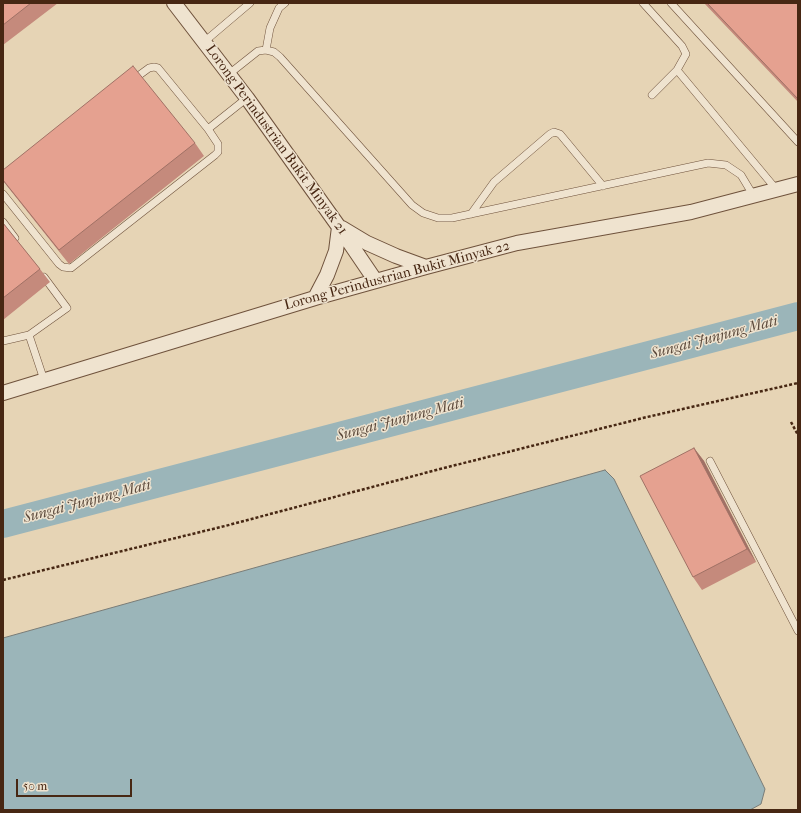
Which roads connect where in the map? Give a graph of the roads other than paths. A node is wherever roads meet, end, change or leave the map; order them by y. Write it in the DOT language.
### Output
graph roads {
  1 [pos="174,3"];
  2 [pos="250,3"];
  3 [pos="285,3"];
  4 [pos="643,3"];
  5 [pos="671,3"];
  6 [pos="204,42"];
  7 [pos="266,50"];
  8 [pos="677,70"];
  9 [pos="229,74"];
  10 [pos="125,86"];
  11 [pos="652,95"];
  12 [pos="247,98"];
  13 [pos="208,129"];
  14 [pos="798,142"];
  15 [pos="798,184"];
  16 [pos="603,186"];
  17 [pos="776,189"];
  18 [pos="3,194"];
  19 [pos="753,195"];
  20 [pos="471,214"];
  21 [pos="3,222"];
  22 [pos="340,226"];
  23 [pos="21,247"];
  24 [pos="426,266"];
  25 [pos="40,271"];
  26 [pos="375,280"];
  27 [pos="315,298"];
  28 [pos="29,335"];
  29 [pos="3,341"];
  30 [pos="44,380"];
  31 [pos="3,393"];
  32 [pos="710,461"];
  33 [pos="798,631"];
  1 -- 6 [label="street, Lorong Perindustrian Bukit Minyak 21"];
  2 -- 6 [label="lane"];
  3 -- 7 [label="lane"];
  4 -- 8 [label="lane"];
  5 -- 14 [label="lane"];
  6 -- 9 [label="street, Lorong Perindustrian Bukit Minyak 21"];
  7 -- 9 [label="lane"];
  7 -- 20 [label="lane"];
  8 -- 11 [label="lane"];
  8 -- 17 [label="lane"];
  9 -- 12 [label="street, Lorong Perindustrian Bukit Minyak 21"];
  10 -- 13 [label="lane"];
  12 -- 13 [label="lane"];
  12 -- 22 [label="street, Lorong Perindustrian Bukit Minyak 21"];
  13 -- 18 [label="lane"];
  15 -- 17 [label="street, Lorong Perindustrian Bukit Minyak 22"];
  16 -- 19 [label="lane"];
  16 -- 20 [label="lane"];
  16 -- 20 [label="lane"];
  17 -- 19 [label="street, Lorong Perindustrian Bukit Minyak 22"];
  19 -- 24 [label="street, Lorong Perindustrian Bukit Minyak 22"];
  21 -- 23 [label="lane"];
  22 -- 24 [label="street"];
  22 -- 26 [label="street, Lorong Perindustrian Bukit Minyak 21"];
  22 -- 27 [label="street"];
  24 -- 26 [label="street, Lorong Perindustrian Bukit Minyak 22"];
  25 -- 28 [label="lane"];
  26 -- 27 [label="street, Lorong Perindustrian Bukit Minyak 22"];
  27 -- 30 [label="street, Lorong Perindustrian Bukit Minyak 22"];
  28 -- 29 [label="lane"];
  28 -- 30 [label="lane"];
  30 -- 31 [label="street, Lorong Perindustrian Bukit Minyak 22"];
  32 -- 33 [label="lane"];
}
